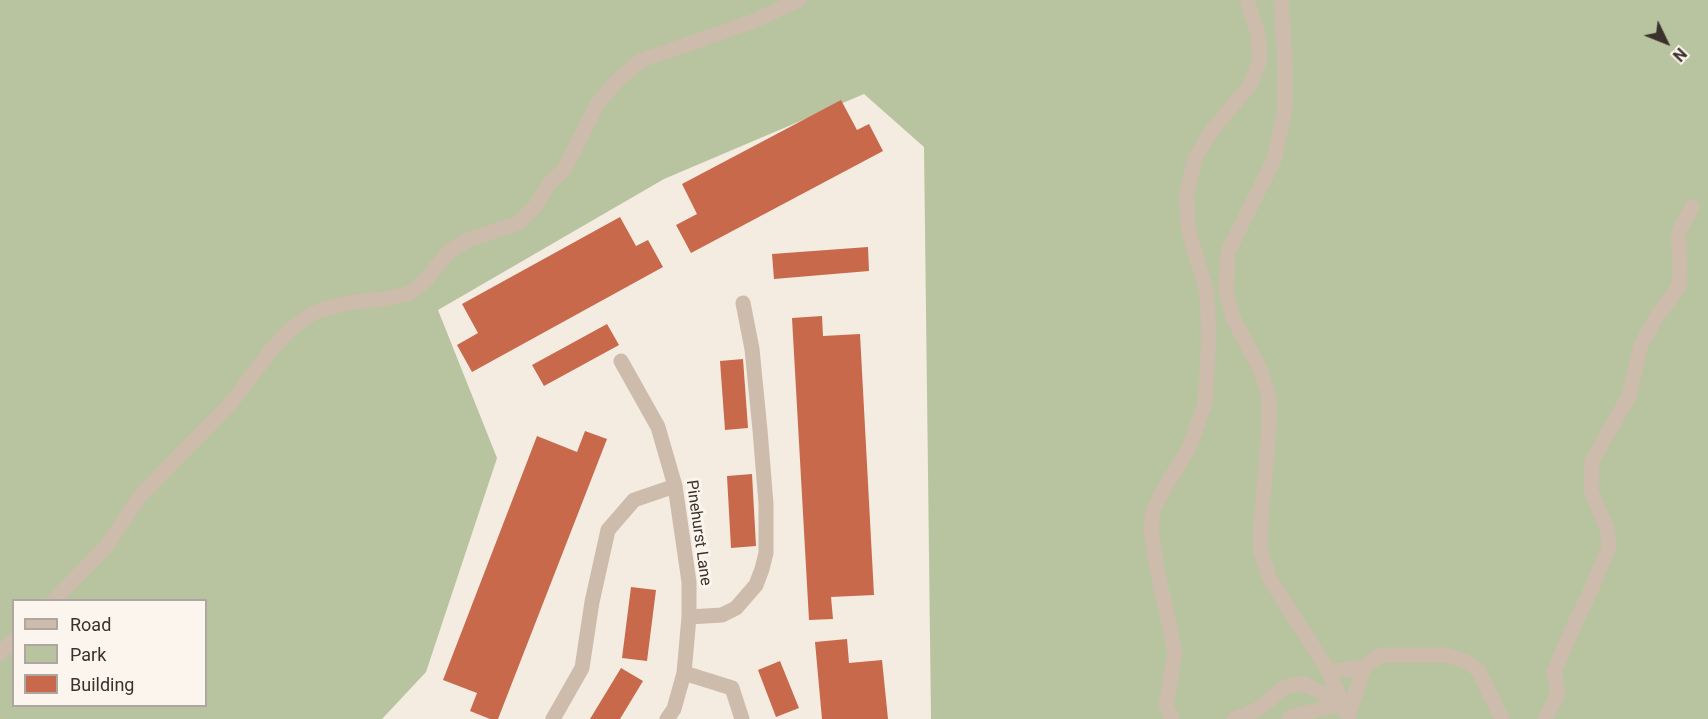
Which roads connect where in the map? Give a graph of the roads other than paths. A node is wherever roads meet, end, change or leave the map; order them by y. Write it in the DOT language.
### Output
graph roads {
  1 [pos="799,0"];
  2 [pos="1247,0"];
  3 [pos="1281,0"];
  4 [pos="1692,207"];
  5 [pos="743,303"];
  6 [pos="621,361"];
  7 [pos="675,486"];
  8 [pos="55,599"];
  9 [pos="690,617"];
  10 [pos="12,642"];
  11 [pos="0,653"];
  12 [pos="1364,667"];
  13 [pos="1329,672"];
  14 [pos="684,673"];
  15 [pos="1347,712"];
  16 [pos="553,719"];
  17 [pos="667,719"];
  18 [pos="742,719"];
  19 [pos="1172,719"];
  20 [pos="1234,719"];
  21 [pos="1289,719"];
  22 [pos="1502,719"];
  23 [pos="1545,719"];
  1 -- 8 [label="street"];
  2 -- 19 [label="street"];
  3 -- 13 [label="street"];
  4 -- 23 [label="street"];
  5 -- 9 [label="street"];
  6 -- 7 [label="street, Pinehurst Lane"];
  7 -- 9 [label="street, Pinehurst Lane"];
  7 -- 16 [label="street"];
  9 -- 14 [label="street, Pinehurst Lane"];
  10 -- 11 [label="street"];
  12 -- 13 [label="street"];
  12 -- 15 [label="street"];
  12 -- 22 [label="street"];
  13 -- 15 [label="street"];
  14 -- 17 [label="street, Pinehurst Lane"];
  14 -- 18 [label="street"];
  15 -- 20 [label="street"];
  15 -- 21 [label="street"];
}
